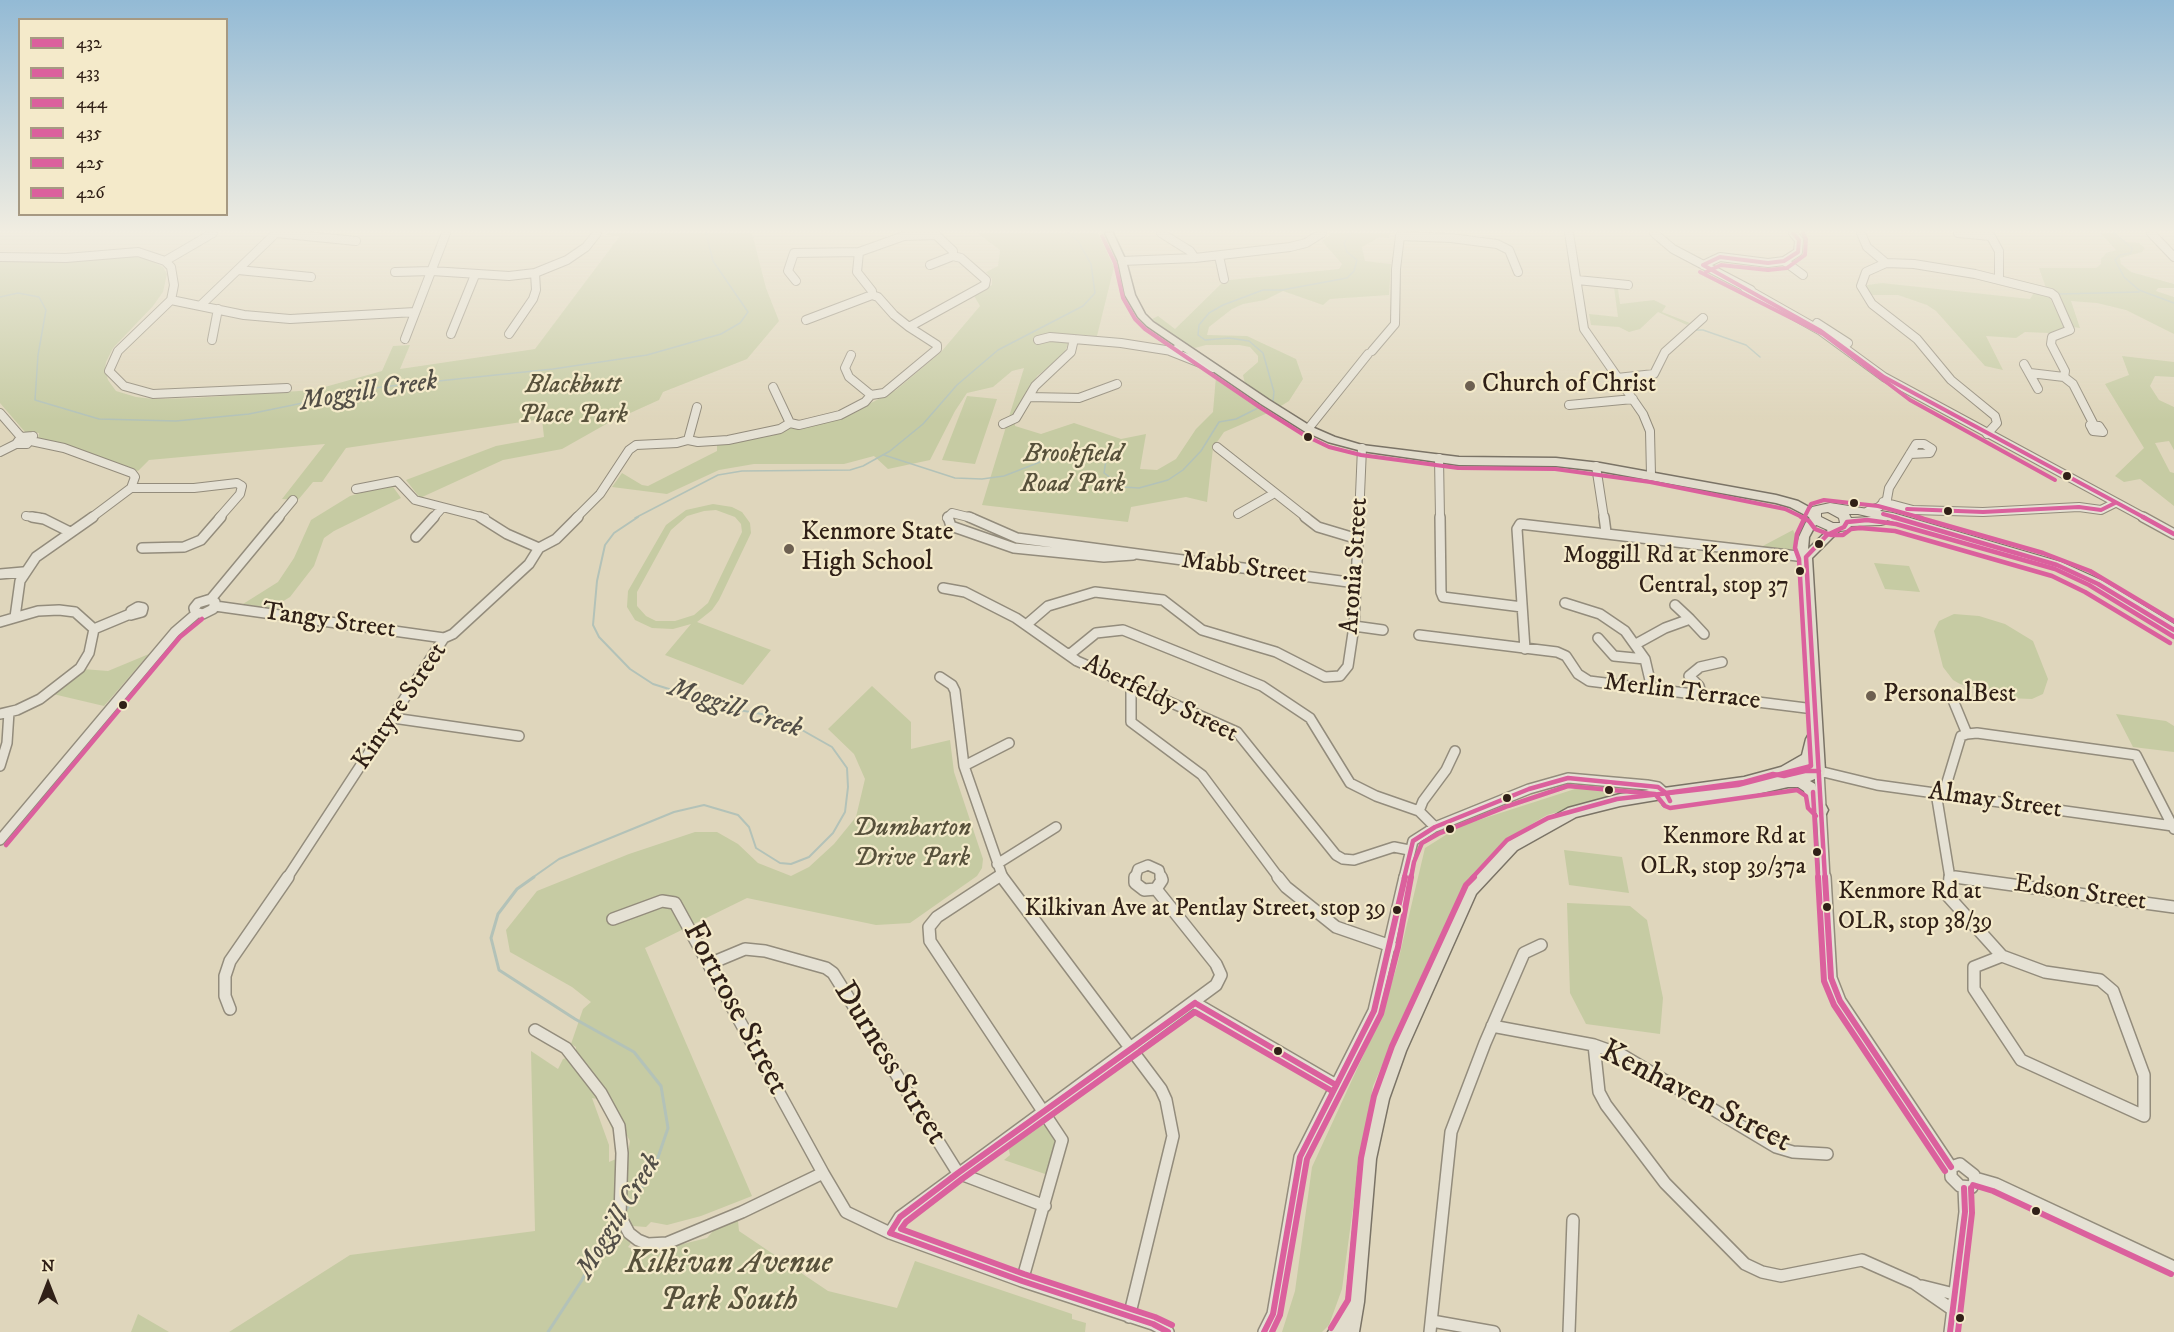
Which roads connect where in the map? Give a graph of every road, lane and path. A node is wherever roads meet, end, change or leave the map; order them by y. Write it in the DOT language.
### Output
graph roads {
  1 [pos="172,295"];
  2 [pos="211,295"];
  3 [pos="422,295"];
  4 [pos="467,295"];
  5 [pos="534,295"];
  6 [pos="872,295"];
  7 [pos="967,295"];
  8 [pos="1130,295"];
  9 [pos="1396,295"];
  10 [pos="1579,295"];
  11 [pos="1758,295"];
  12 [pos="1865,295"];
  13 [pos="2053,295"];
  14 [pos="171,300"];
  15 [pos="201,305"];
  16 [pos="218,309"];
  17 [pos="415,312"];
  18 [pos="1703,318"];
  19 [pos="806,320"];
  20 [pos="909,327"];
  21 [pos="451,334"];
  22 [pos="509,334"];
  23 [pos="405,339"];
  24 [pos="1074,339"];
  25 [pos="212,340"];
  26 [pos="1038,340"];
  27 [pos="1181,347"];
  28 [pos="1168,351"];
  29 [pos="851,355"];
  30 [pos="2024,364"];
  31 [pos="1215,369"];
  32 [pos="2030,374"];
  33 [pos="2064,377"];
  34 [pos="1617,378"];
  35 [pos="1117,384"];
  36 [pos="773,387"];
  37 [pos="287,388"];
  38 [pos="2038,389"];
  39 [pos="871,395"];
  40 [pos="1029,397"];
  41 [pos="1633,399"];
  42 [pos="1569,405"];
  43 [pos="697,407"];
  44 [pos="0,412"];
  45 [pos="790,423"];
  46 [pos="1004,424"];
  47 [pos="2094,425"];
  48 [pos="1308,429"];
  49 [pos="1987,434"];
  50 [pos="21,437"];
  51 [pos="688,440"];
  52 [pos="31,441"];
  53 [pos="16,444"];
  54 [pos="1217,447"];
  55 [pos="1362,448"];
  56 [pos="0,452"];
  57 [pos="1910,454"];
  58 [pos="1439,458"];
  59 [pos="1596,466"];
  60 [pos="1651,475"];
  61 [pos="131,488"];
  62 [pos="356,489"];
  63 [pos="1273,494"];
  64 [pos="292,500"];
  65 [pos="2111,501"];
  66 [pos="442,508"];
  67 [pos="1883,508"];
  68 [pos="1835,509"];
  69 [pos="1238,514"];
  70 [pos="1816,514"];
  71 [pos="27,516"];
  72 [pos="1842,525"];
  73 [pos="70,532"];
  74 [pos="1606,532"];
  75 [pos="2174,534"];
  76 [pos="416,537"];
  77 [pos="1358,539"];
  78 [pos="142,548"];
  79 [pos="539,548"];
  80 [pos="1133,555"];
  81 [pos="1806,557"];
  82 [pos="23,572"];
  83 [pos="0,574"];
  84 [pos="1356,583"];
  85 [pos="943,588"];
  86 [pos="213,603"];
  87 [pos="1565,603"];
  88 [pos="1675,604"];
  89 [pos="1522,607"];
  90 [pos="130,614"];
  91 [pos="15,617"];
  92 [pos="1690,619"];
  93 [pos="0,622"];
  94 [pos="1026,625"];
  95 [pos="1354,626"];
  96 [pos="93,629"];
  97 [pos="1383,630"];
  98 [pos="2174,630"];
  99 [pos="1419,634"];
  100 [pos="1704,634"];
  101 [pos="2174,637"];
  102 [pos="444,638"];
  103 [pos="1598,638"];
  104 [pos="1636,644"];
  105 [pos="1525,648"];
  106 [pos="1069,655"];
  107 [pos="1645,659"];
  108 [pos="1722,662"];
  109 [pos="940,677"];
  110 [pos="1134,687"];
  111 [pos="1652,689"];
  112 [pos="1702,696"];
  113 [pos="1953,700"];
  114 [pos="1814,710"];
  115 [pos="5,713"];
  116 [pos="393,718"];
  117 [pos="1817,733"];
  118 [pos="1967,734"];
  119 [pos="519,736"];
  120 [pos="1009,743"];
  121 [pos="1455,751"];
  122 [pos="0,766"];
  123 [pos="964,766"];
  124 [pos="1819,771"];
  125 [pos="1773,774"];
  126 [pos="1786,782"];
  127 [pos="1941,795"];
  128 [pos="1668,797"];
  129 [pos="1821,810"];
  130 [pos="1419,811"];
  131 [pos="1056,826"];
  132 [pos="1435,827"];
  133 [pos="2173,828"];
  134 [pos="0,840"];
  135 [pos="1409,850"];
  136 [pos="999,869"];
  137 [pos="1950,876"];
  138 [pos="1156,889"];
  139 [pos="2174,907"];
  140 [pos="614,919"];
  141 [pos="1541,945"];
  142 [pos="1391,946"];
  143 [pos="2002,956"];
  144 [pos="709,964"];
  145 [pos="1195,1003"];
  146 [pos="230,1010"];
  147 [pos="1492,1026"];
  148 [pos="535,1030"];
  149 [pos="1594,1045"];
  150 [pos="1130,1049"];
  151 [pos="1336,1085"];
  152 [pos="1044,1112"];
  153 [pos="1827,1154"];
  154 [pos="1952,1167"];
  155 [pos="823,1173"];
  156 [pos="958,1173"];
  157 [pos="1975,1179"];
  158 [pos="1964,1188"];
  159 [pos="1045,1206"];
  160 [pos="1573,1220"];
  161 [pos="890,1233"];
  162 [pos="2174,1268"];
  163 [pos="1022,1281"];
  164 [pos="1914,1283"];
  165 [pos="1954,1294"];
  166 [pos="1355,1302"];
  167 [pos="1953,1310"];
  168 [pos="1129,1317"];
  169 [pos="1431,1327"];
  170 [pos="1168,1332"];
  171 [pos="1264,1332"];
  172 [pos="1337,1332"];
  173 [pos="1350,1332"];
  174 [pos="1494,1332"];
  175 [pos="1569,1332"];
  176 [pos="1950,1332"];
  1 -- 14 [label="street"];
  2 -- 15 [label="street"];
  3 -- 17 [label="street"];
  4 -- 21 [label="street"];
  5 -- 22 [label="street"];
  6 -- 19 [label="street"];
  6 -- 20 [label="street"];
  7 -- 20 [label="street"];
  8 -- 27 [label="main road"];
  9 -- 48 [label="street"];
  10 -- 34 [label="street"];
  11 -- 49 [label="street"];
  12 -- 49 [label="street"];
  13 -- 33 [label="street"];
  14 -- 15 [label="street"];
  14 -- 37 [label="street"];
  15 -- 16 [label="street"];
  16 -- 17 [label="street"];
  16 -- 25 [label="street"];
  17 -- 23 [label="street"];
  18 -- 34 [label="street"];
  20 -- 39 [label="street"];
  24 -- 26 [label="street"];
  24 -- 28 [label="street"];
  24 -- 40 [label="street"];
  27 -- 28 [label="street"];
  27 -- 31 [label="main road"];
  28 -- 31 [label="street"];
  29 -- 39 [label="street"];
  30 -- 32 [label="street"];
  31 -- 48 [label="main road"];
  32 -- 33 [label="street"];
  32 -- 38 [label="street"];
  33 -- 47 [label="street"];
  34 -- 41 [label="street"];
  35 -- 40 [label="street"];
  36 -- 45 [label="street"];
  39 -- 45 [label="street"];
  40 -- 46 [label="street"];
  41 -- 42 [label="street"];
  41 -- 60 [label="street"];
  43 -- 51 [label="street"];
  44 -- 50 [label="street"];
  45 -- 51 [label="street"];
  48 -- 55 [label="main road"];
  49 -- 65 [label="street"];
  50 -- 52 [label="street"];
  50 -- 53 [label="street"];
  51 -- 79 [label="street, Kintyre Street"];
  52 -- 53 [label="street"];
  52 -- 61 [label="street"];
  53 -- 56 [label="street"];
  54 -- 63 [label="street"];
  55 -- 58 [label="main road"];
  55 -- 77 [label="street, Aronia Street"];
  57 -- 67 [label="street"];
  58 -- 59 [label="main road"];
  58 -- 89 [label="street"];
  59 -- 60 [label="main road"];
  59 -- 74 [label="street"];
  60 -- 70 [label="main road"];
  61 -- 73 [label="street"];
  61 -- 78 [label="street"];
  62 -- 66 [label="street"];
  63 -- 69 [label="street"];
  63 -- 77 [label="street"];
  64 -- 86 [label="street"];
  65 -- 67 [label="street"];
  65 -- 75 [label="street"];
  66 -- 76 [label="street"];
  66 -- 79 [label="street"];
  67 -- 68 [label="highway"];
  67 -- 72 [label="highway"];
  67 -- 98 [label="highway"];
  67 -- 101 [label="highway"];
  68 -- 70 [label="highway"];
  68 -- 72 [label="highway"];
  70 -- 72 [label="highway"];
  70 -- 81 [label="main road"];
  71 -- 73 [label="street"];
  72 -- 81 [label="main road"];
  73 -- 82 [label="street"];
  74 -- 81 [label="street"];
  74 -- 89 [label="street"];
  77 -- 84 [label="street, Aronia Street"];
  79 -- 102 [label="street, Kintyre Street"];
  80 -- 80 [label="street, Mabb Street"];
  80 -- 84 [label="street, Mabb Street"];
  81 -- 114 [label="main road"];
  82 -- 83 [label="street"];
  82 -- 91 [label="street"];
  84 -- 95 [label="street, Aronia Street"];
  85 -- 94 [label="street, Aberfeldy Street"];
  86 -- 102 [label="street, Tangy Street"];
  86 -- 134 [label="street"];
  87 -- 104 [label="street"];
  88 -- 92 [label="street"];
  89 -- 105 [label="street"];
  90 -- 96 [label="street"];
  91 -- 93 [label="street"];
  91 -- 96 [label="street"];
  92 -- 100 [label="street"];
  92 -- 104 [label="street"];
  94 -- 95 [label="street, Aronia Street"];
  94 -- 106 [label="street, Aberfeldy Street"];
  95 -- 97 [label="street"];
  96 -- 115 [label="street"];
  99 -- 105 [label="street, Merlin Terrace"];
  102 -- 116 [label="street, Kintyre Street"];
  103 -- 107 [label="street"];
  104 -- 107 [label="street"];
  105 -- 111 [label="street, Merlin Terrace"];
  106 -- 110 [label="street, Aberfeldy Street"];
  106 -- 130 [label="street"];
  107 -- 111 [label="street"];
  108 -- 112 [label="street"];
  109 -- 123 [label="street"];
  110 -- 135 [label="street, Aberfeldy Street"];
  110 -- 142 [label="street"];
  111 -- 112 [label="street, Merlin Terrace"];
  112 -- 114 [label="street, Merlin Terrace"];
  113 -- 118 [label="street"];
  114 -- 117 [label="main road"];
  115 -- 122 [label="street"];
  116 -- 119 [label="street"];
  116 -- 146 [label="street, Kintyre Street"];
  117 -- 124 [label="main road"];
  117 -- 125 [label="main road"];
  118 -- 127 [label="street"];
  118 -- 133 [label="street"];
  120 -- 123 [label="street"];
  121 -- 130 [label="street"];
  123 -- 136 [label="street"];
  124 -- 125 [label="main road"];
  124 -- 126 [label="main road"];
  124 -- 127 [label="street, Almay Street"];
  124 -- 129 [label="street"];
  125 -- 128 [label="main road"];
  126 -- 128 [label="main road"];
  126 -- 129 [label="main road"];
  127 -- 133 [label="street, Almay Street"];
  127 -- 137 [label="street"];
  128 -- 132 [label="street"];
  128 -- 166 [label="main road"];
  129 -- 154 [label="street"];
  130 -- 132 [label="street"];
  131 -- 136 [label="street"];
  132 -- 135 [label="street"];
  135 -- 142 [label="street"];
  136 -- 150 [label="street"];
  136 -- 152 [label="street"];
  137 -- 139 [label="street, Edson Street"];
  137 -- 143 [label="street"];
  138 -- 145 [label="street"];
  140 -- 144 [label="street, Fortrose Street"];
  141 -- 147 [label="street"];
  142 -- 151 [label="street"];
  143 -- 143 [label="street"];
  144 -- 155 [label="street, Fortrose Street"];
  144 -- 156 [label="street, Durness Street"];
  145 -- 150 [label="street"];
  145 -- 151 [label="street"];
  147 -- 149 [label="street, Kenhaven Street"];
  147 -- 169 [label="street"];
  148 -- 155 [label="street"];
  149 -- 153 [label="street, Kenhaven Street"];
  149 -- 164 [label="street"];
  150 -- 152 [label="street"];
  150 -- 168 [label="street"];
  151 -- 171 [label="street"];
  152 -- 156 [label="street"];
  152 -- 159 [label="street"];
  154 -- 157 [label="street"];
  154 -- 158 [label="street"];
  155 -- 161 [label="street, Fortrose Street"];
  156 -- 159 [label="street"];
  156 -- 161 [label="street"];
  157 -- 158 [label="street"];
  157 -- 162 [label="street"];
  158 -- 165 [label="street"];
  159 -- 163 [label="street"];
  160 -- 175 [label="street"];
  161 -- 163 [label="street, Fortrose Street"];
  163 -- 168 [label="street, Fortrose Street"];
  164 -- 165 [label="street"];
  164 -- 167 [label="street"];
  165 -- 167 [label="street"];
  166 -- 172 [label="main road"];
  166 -- 173 [label="main road"];
  167 -- 176 [label="street"];
  168 -- 170 [label="street, Fortrose Street"];
  169 -- 174 [label="street"];
}
